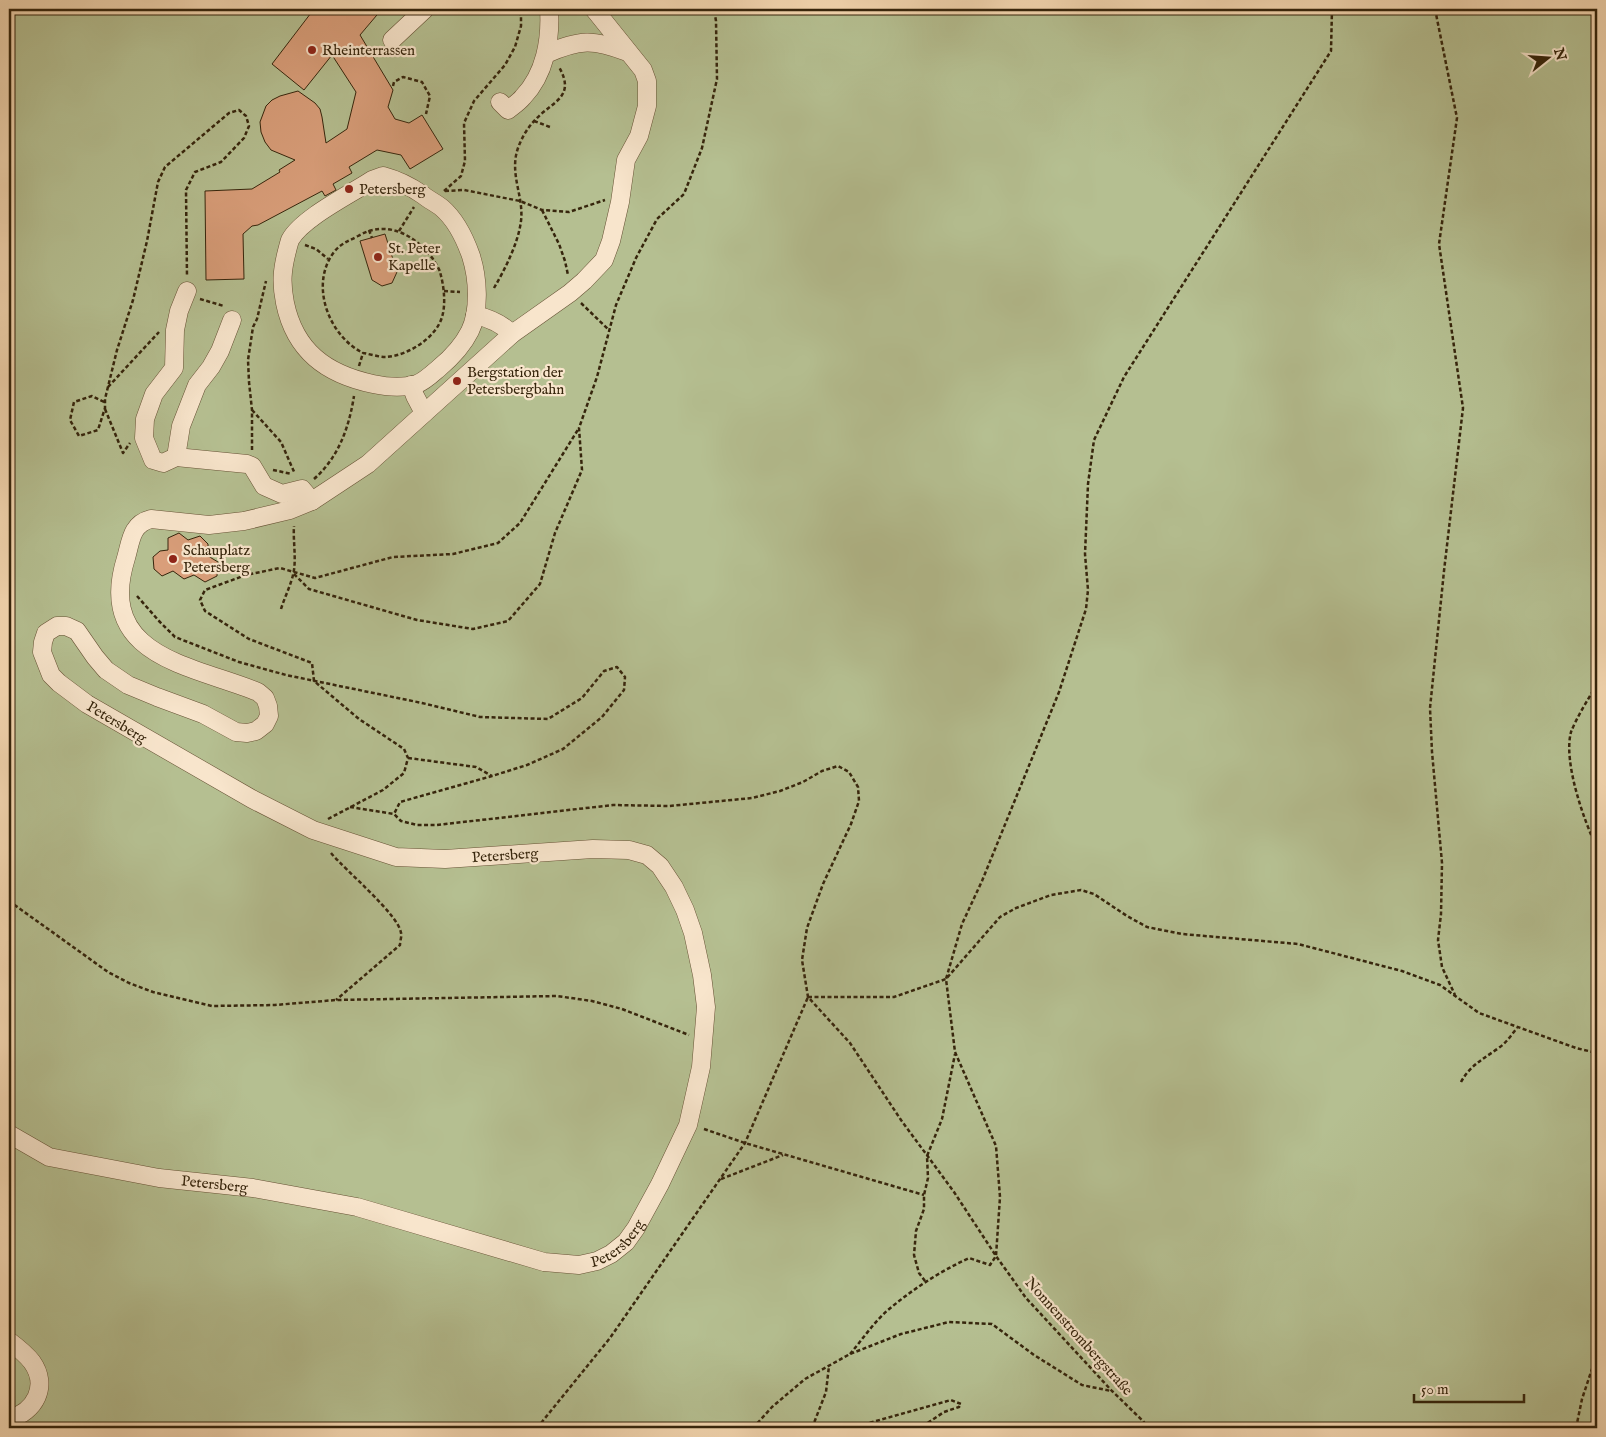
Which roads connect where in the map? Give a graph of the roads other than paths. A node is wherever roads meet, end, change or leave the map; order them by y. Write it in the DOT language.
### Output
graph roads {
  1 [pos="425,9"];
  2 [pos="549,9"];
  3 [pos="594,9"];
  4 [pos="392,40"];
  5 [pos="628,52"];
  6 [pos="548,53"];
  7 [pos="500,102"];
  8 [pos="187,292"];
  9 [pos="475,314"];
  10 [pos="232,320"];
  11 [pos="512,334"];
  12 [pos="411,385"];
  13 [pos="424,412"];
  14 [pos="176,457"];
  15 [pos="303,488"];
  16 [pos="9,1134"];
  17 [pos="9,1341"];
  18 [pos="9,1419"];
  1 -- 4 [label="street"];
  2 -- 6 [label="street"];
  3 -- 5 [label="street"];
  5 -- 6 [label="street"];
  5 -- 11 [label="street"];
  6 -- 7 [label="street"];
  8 -- 14 [label="street"];
  9 -- 11 [label="street"];
  9 -- 12 [label="street"];
  9 -- 12 [label="street"];
  10 -- 14 [label="street"];
  11 -- 13 [label="street"];
  12 -- 13 [label="street"];
  13 -- 15 [label="street"];
  14 -- 15 [label="street"];
  15 -- 16 [label="street, Petersberg"];
  17 -- 18 [label="street"];
}
